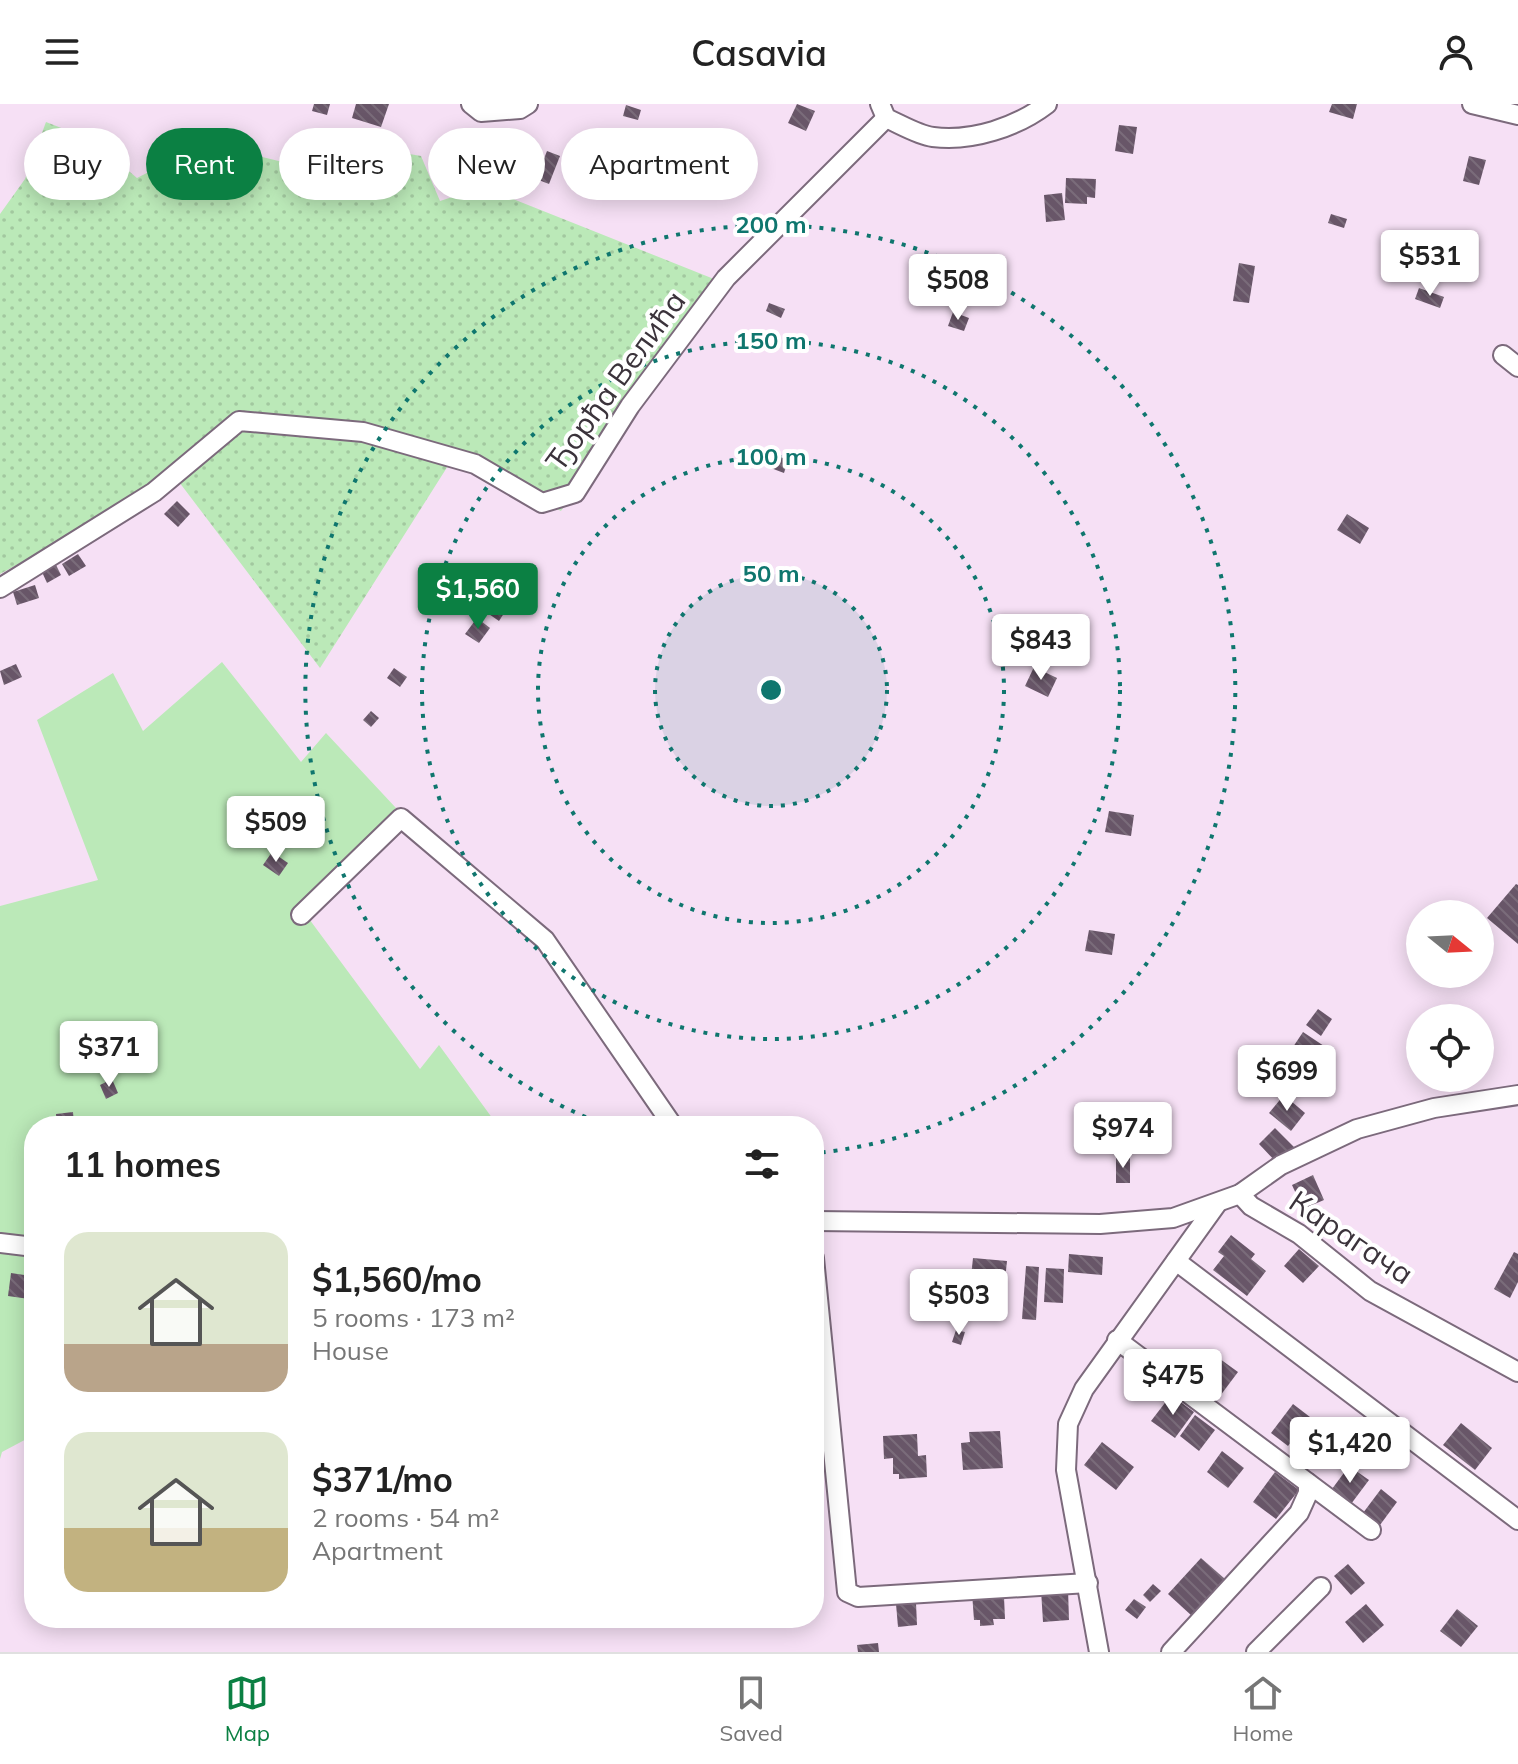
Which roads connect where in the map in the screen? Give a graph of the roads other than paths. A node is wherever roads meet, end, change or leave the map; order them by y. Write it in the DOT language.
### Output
graph roads {
  1 [pos="471,104"];
  2 [pos="528,104"];
  3 [pos="1047,104"];
  4 [pos="1472,104"];
  5 [pos="883,111"];
  6 [pos="1518,115"];
  7 [pos="0,588"];
  8 [pos="301,915"];
  9 [pos="1518,1095"];
  10 [pos="666,1116"];
  11 [pos="1240,1194"];
  12 [pos="1216,1205"];
  13 [pos="824,1221"];
  14 [pos="0,1243"];
  15 [pos="24,1246"];
  16 [pos="1176,1261"];
  17 [pos="1117,1340"];
  18 [pos="824,1359"];
  19 [pos="1518,1372"];
  20 [pos="1308,1483"];
  21 [pos="1518,1520"];
  22 [pos="1371,1530"];
  23 [pos="1088,1583"];
  24 [pos="1321,1587"];
  25 [pos="1099,1652"];
  26 [pos="1171,1652"];
  27 [pos="1256,1652"];
  1 -- 2 [label="street"];
  3 -- 5 [label="street"];
  4 -- 6 [label="street"];
  5 -- 7 [label="street, Ђорђа Велића"];
  8 -- 10 [label="street"];
  9 -- 11 [label="street"];
  11 -- 12 [label="street"];
  11 -- 19 [label="street, Карагача"];
  12 -- 13 [label="street"];
  12 -- 16 [label="street"];
  14 -- 15 [label="street"];
  16 -- 17 [label="street"];
  16 -- 21 [label="street"];
  17 -- 20 [label="street"];
  17 -- 23 [label="street"];
  18 -- 23 [label="street"];
  20 -- 22 [label="street"];
  20 -- 26 [label="street"];
  23 -- 25 [label="street"];
  24 -- 27 [label="street"];
}
